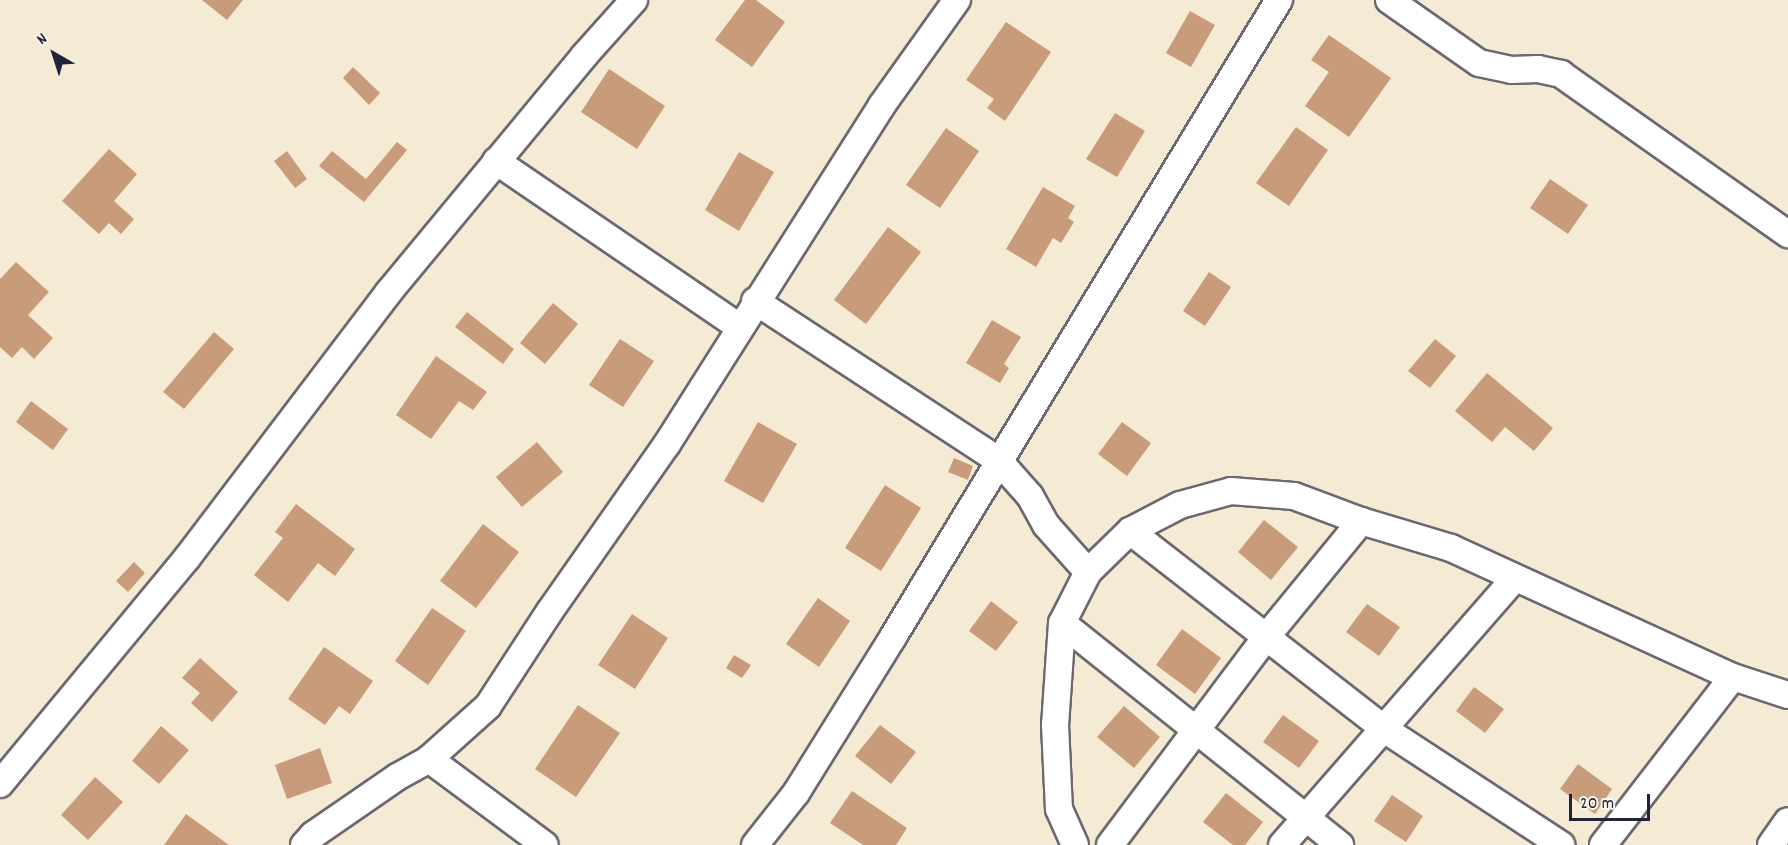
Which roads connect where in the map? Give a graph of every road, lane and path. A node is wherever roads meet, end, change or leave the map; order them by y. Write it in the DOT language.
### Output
graph roads {
  1 [pos="634,0"];
  2 [pos="957,0"];
  3 [pos="1279,0"];
  4 [pos="1389,0"];
  5 [pos="496,161"];
  6 [pos="1788,234"];
  7 [pos="755,301"];
  8 [pos="739,327"];
  9 [pos="998,460"];
  10 [pos="1361,521"];
  11 [pos="1130,531"];
  12 [pos="1088,572"];
  13 [pos="1514,579"];
  14 [pos="1062,623"];
  15 [pos="1267,636"];
  16 [pos="1733,677"];
  17 [pos="1786,688"];
  18 [pos="1384,729"];
  19 [pos="1196,732"];
  20 [pos="429,759"];
  21 [pos="0,784"];
  22 [pos="1305,818"];
  23 [pos="1788,820"];
  24 [pos="304,845"];
  25 [pos="545,845"];
  26 [pos="755,845"];
  27 [pos="1075,845"];
  28 [pos="1110,845"];
  29 [pos="1282,845"];
  30 [pos="1340,845"];
  31 [pos="1561,845"];
  32 [pos="1603,845"];
  33 [pos="1771,845"];
  1 -- 5 [label="street"];
  2 -- 7 [label="street"];
  3 -- 9 [label="street"];
  4 -- 6 [label="street"];
  5 -- 8 [label="street"];
  5 -- 21 [label="street"];
  7 -- 8 [label="street"];
  7 -- 9 [label="street"];
  8 -- 20 [label="street"];
  9 -- 12 [label="street"];
  9 -- 26 [label="street"];
  10 -- 11 [label="street"];
  10 -- 13 [label="street"];
  10 -- 15 [label="street"];
  11 -- 12 [label="street"];
  11 -- 15 [label="street"];
  12 -- 14 [label="street"];
  13 -- 16 [label="street"];
  13 -- 18 [label="street"];
  14 -- 19 [label="street"];
  14 -- 27 [label="street"];
  15 -- 18 [label="street"];
  15 -- 19 [label="street"];
  16 -- 17 [label="street"];
  16 -- 32 [label="street"];
  18 -- 22 [label="street"];
  18 -- 31 [label="street"];
  19 -- 22 [label="street"];
  19 -- 28 [label="street"];
  20 -- 24 [label="street"];
  20 -- 25 [label="street"];
  22 -- 29 [label="street"];
  22 -- 30 [label="street"];
  23 -- 33 [label="street"];
}
